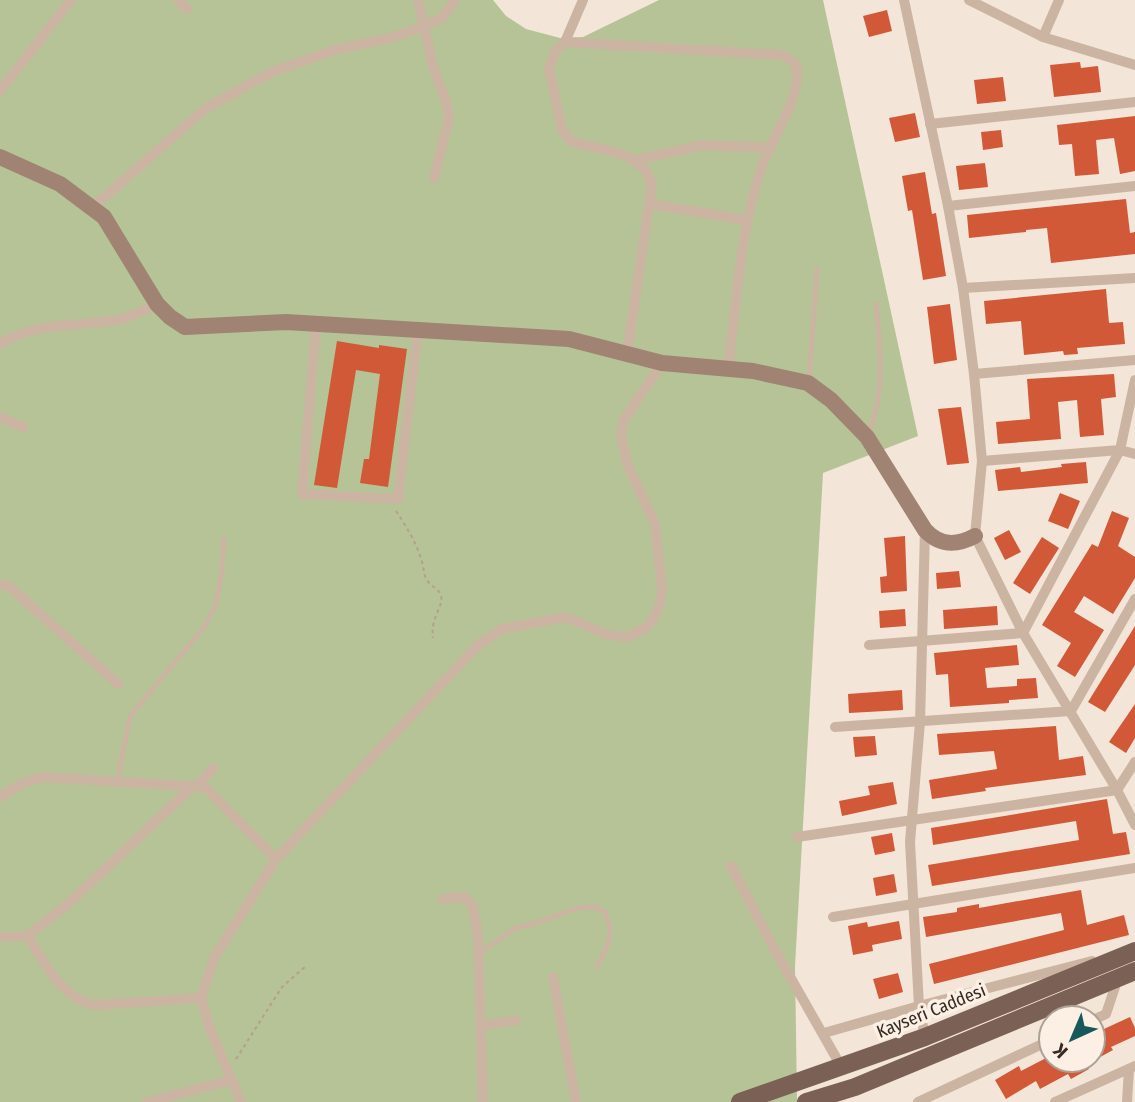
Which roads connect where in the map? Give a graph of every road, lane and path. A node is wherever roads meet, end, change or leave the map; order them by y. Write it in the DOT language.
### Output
graph roads {
  1 [pos="71,0"];
  2 [pos="178,0"];
  3 [pos="418,0"];
  4 [pos="456,0"];
  5 [pos="583,0"];
  6 [pos="904,0"];
  7 [pos="969,0"];
  8 [pos="1059,0"];
  9 [pos="187,9"];
  10 [pos="424,26"];
  11 [pos="1043,37"];
  12 [pos="565,42"];
  13 [pos="1135,65"];
  14 [pos="0,91"];
  15 [pos="1135,102"];
  16 [pos="930,124"];
  17 [pos="771,148"];
  18 [pos="636,159"];
  19 [pos="2,161"];
  20 [pos="434,178"];
  21 [pos="1135,186"];
  22 [pos="649,204"];
  23 [pos="948,206"];
  24 [pos="92,208"];
  25 [pos="747,220"];
  26 [pos="817,269"];
  27 [pos="1135,278"];
  28 [pos="963,288"];
  29 [pos="157,304"];
  30 [pos="876,304"];
  31 [pos="316,323"];
  32 [pos="418,328"];
  33 [pos="0,344"];
  34 [pos="627,354"];
  35 [pos="1135,360"];
  36 [pos="662,363"];
  37 [pos="728,369"];
  38 [pos="975,374"];
  39 [pos="1135,380"];
  40 [pos="808,383"];
  41 [pos="0,416"];
  42 [pos="23,427"];
  43 [pos="867,437"];
  44 [pos="1120,450"];
  45 [pos="1135,454"];
  46 [pos="982,461"];
  47 [pos="387,499"];
  48 [pos="925,530"];
  49 [pos="975,536"];
  50 [pos="225,538"];
  51 [pos="0,584"];
  52 [pos="1135,598"];
  53 [pos="1023,633"];
  54 [pos="433,638"];
  55 [pos="922,642"];
  56 [pos="869,645"];
  57 [pos="118,684"];
  58 [pos="1071,711"];
  59 [pos="920,722"];
  60 [pos="835,727"];
  61 [pos="1135,762"];
  62 [pos="213,768"];
  63 [pos="117,782"];
  64 [pos="194,787"];
  65 [pos="1117,790"];
  66 [pos="0,797"];
  67 [pos="912,819"];
  68 [pos="1135,825"];
  69 [pos="797,837"];
  70 [pos="276,859"];
  71 [pos="731,866"];
  72 [pos="1135,868"];
  73 [pos="443,899"];
  74 [pos="912,905"];
  75 [pos="834,917"];
  76 [pos="27,936"];
  77 [pos="0,937"];
  78 [pos="1135,951"];
  79 [pos="479,953"];
  80 [pos="306,966"];
  81 [pos="597,966"];
  82 [pos="1135,971"];
  83 [pos="553,977"];
  84 [pos="1118,978"];
  85 [pos="201,998"];
  86 [pos="919,1006"];
  87 [pos="1107,1011"];
  88 [pos="516,1020"];
  89 [pos="481,1026"];
  90 [pos="824,1033"];
  91 [pos="925,1037"];
  92 [pos="1037,1047"];
  93 [pos="1132,1067"];
  94 [pos="842,1068"];
  95 [pos="230,1076"];
  96 [pos="853,1094"];
  97 [pos="147,1102"];
  98 [pos="240,1102"];
  99 [pos="483,1102"];
  100 [pos="576,1102"];
  101 [pos="740,1102"];
  102 [pos="806,1102"];
  103 [pos="918,1102"];
  104 [pos="1055,1102"];
  105 [pos="1127,1102"];
  1 -- 14 [label="street"];
  2 -- 9 [label="street"];
  3 -- 10 [label="street"];
  4 -- 10 [label="street"];
  5 -- 12 [label="street"];
  6 -- 16 [label="street"];
  7 -- 11 [label="street"];
  8 -- 11 [label="street"];
  10 -- 20 [label="street"];
  10 -- 24 [label="street"];
  11 -- 13 [label="street"];
  12 -- 17 [label="street"];
  12 -- 18 [label="street"];
  15 -- 16 [label="street"];
  16 -- 23 [label="street"];
  17 -- 18 [label="street"];
  17 -- 25 [label="street"];
  18 -- 22 [label="street"];
  19 -- 24 [label="street"];
  21 -- 23 [label="street"];
  22 -- 25 [label="street"];
  22 -- 34 [label="street"];
  23 -- 28 [label="street"];
  24 -- 29 [label="street"];
  25 -- 37 [label="street"];
  26 -- 40 [label="lane"];
  27 -- 28 [label="street"];
  28 -- 38 [label="street"];
  29 -- 31 [label="street"];
  29 -- 33 [label="street"];
  30 -- 43 [label="lane"];
  31 -- 32 [label="street"];
  31 -- 47 [label="street"];
  32 -- 34 [label="street"];
  32 -- 47 [label="street"];
  34 -- 36 [label="street"];
  35 -- 38 [label="street"];
  36 -- 37 [label="street"];
  36 -- 70 [label="street"];
  37 -- 40 [label="street"];
  38 -- 46 [label="street"];
  39 -- 44 [label="street"];
  40 -- 43 [label="street"];
  41 -- 42 [label="street"];
  43 -- 48 [label="street"];
  44 -- 45 [label="street"];
  44 -- 46 [label="street"];
  44 -- 53 [label="street"];
  46 -- 49 [label="street"];
  47 -- 54 [label="path"];
  48 -- 49 [label="street"];
  48 -- 55 [label="street"];
  49 -- 53 [label="street"];
  50 -- 63 [label="lane"];
  51 -- 57 [label="street"];
  52 -- 58 [label="street"];
  53 -- 55 [label="street"];
  53 -- 58 [label="street"];
  55 -- 56 [label="street"];
  55 -- 59 [label="street"];
  58 -- 59 [label="street"];
  58 -- 65 [label="street"];
  59 -- 60 [label="street"];
  59 -- 67 [label="street"];
  61 -- 65 [label="street"];
  62 -- 64 [label="street"];
  63 -- 64 [label="street"];
  63 -- 66 [label="street"];
  64 -- 70 [label="street"];
  64 -- 76 [label="street"];
  65 -- 67 [label="street"];
  65 -- 68 [label="street"];
  67 -- 69 [label="street"];
  67 -- 74 [label="street"];
  70 -- 85 [label="street"];
  71 -- 90 [label="street"];
  72 -- 74 [label="street"];
  73 -- 79 [label="street"];
  74 -- 75 [label="street"];
  74 -- 86 [label="street"];
  76 -- 77 [label="street"];
  76 -- 85 [label="street"];
  78 -- 86 [label="street"];
  78 -- 91 [label="main road, Kayseri Caddesi"];
  79 -- 81 [label="lane"];
  79 -- 89 [label="street"];
  80 -- 95 [label="path"];
  82 -- 84 [label="main road"];
  83 -- 100 [label="street"];
  84 -- 87 [label="street"];
  84 -- 96 [label="main road"];
  85 -- 95 [label="street"];
  86 -- 90 [label="street"];
  86 -- 91 [label="street"];
  88 -- 89 [label="street"];
  89 -- 99 [label="street"];
  90 -- 94 [label="street"];
  91 -- 94 [label="main road, Kayseri Caddesi"];
  92 -- 103 [label="street"];
  93 -- 104 [label="street"];
  93 -- 105 [label="street"];
  94 -- 101 [label="main road, Kayseri Caddesi"];
  95 -- 97 [label="street"];
  95 -- 98 [label="street"];
  96 -- 102 [label="main road"];
}
